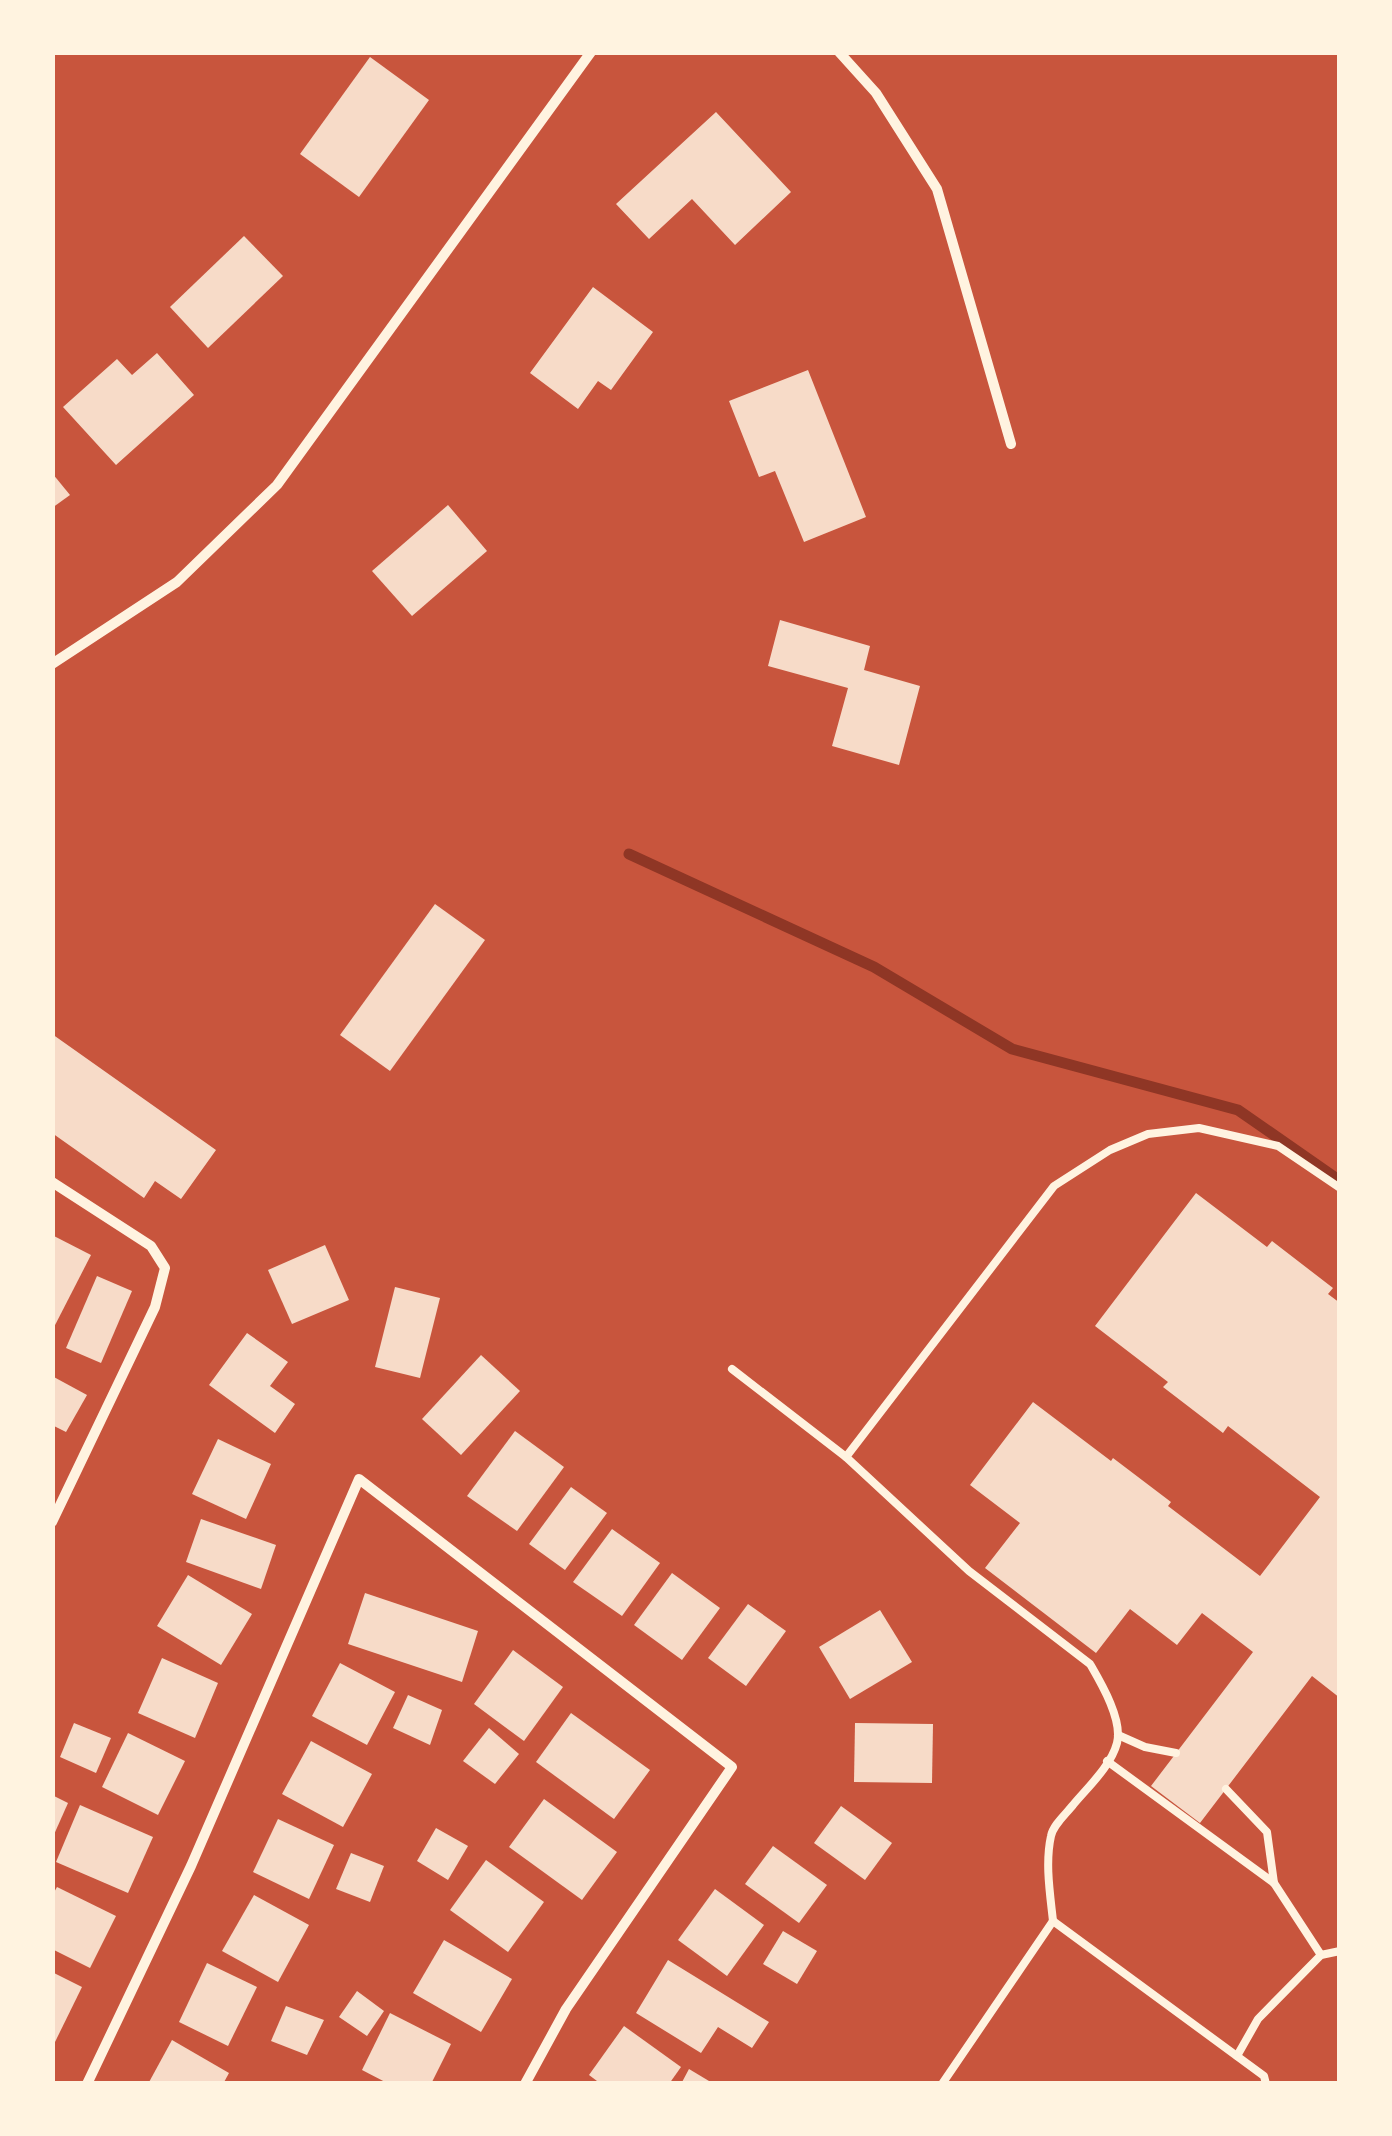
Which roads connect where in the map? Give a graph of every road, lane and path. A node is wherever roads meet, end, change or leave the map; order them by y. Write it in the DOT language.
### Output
graph roads {
  1 [pos="591,52"];
  2 [pos="839,52"];
  3 [pos="1012,444"];
  4 [pos="52,664"];
  5 [pos="52,1182"];
  6 [pos="1340,1188"];
  7 [pos="732,1369"];
  8 [pos="846,1456"];
  9 [pos="52,1522"];
  10 [pos="1118,1735"];
  11 [pos="1176,1752"];
  12 [pos="1107,1761"];
  13 [pos="1226,1788"];
  14 [pos="1274,1883"];
  15 [pos="1053,1920"];
  16 [pos="1340,1951"];
  17 [pos="1321,1956"];
  18 [pos="1237,2056"];
  19 [pos="86,2084"];
  20 [pos="525,2084"];
  21 [pos="942,2084"];
  22 [pos="1266,2084"];
  1 -- 4 [label="street"];
  2 -- 3 [label="street"];
  5 -- 9 [label="street"];
  6 -- 8 [label="lane"];
  7 -- 8 [label="lane"];
  8 -- 10 [label="lane"];
  10 -- 11 [label="lane"];
  10 -- 12 [label="lane"];
  12 -- 14 [label="lane"];
  12 -- 15 [label="lane"];
  13 -- 14 [label="lane"];
  14 -- 17 [label="lane"];
  15 -- 18 [label="lane"];
  15 -- 21 [label="lane"];
  16 -- 17 [label="lane"];
  17 -- 18 [label="lane"];
  18 -- 22 [label="lane"];
  19 -- 20 [label="street"];
}
